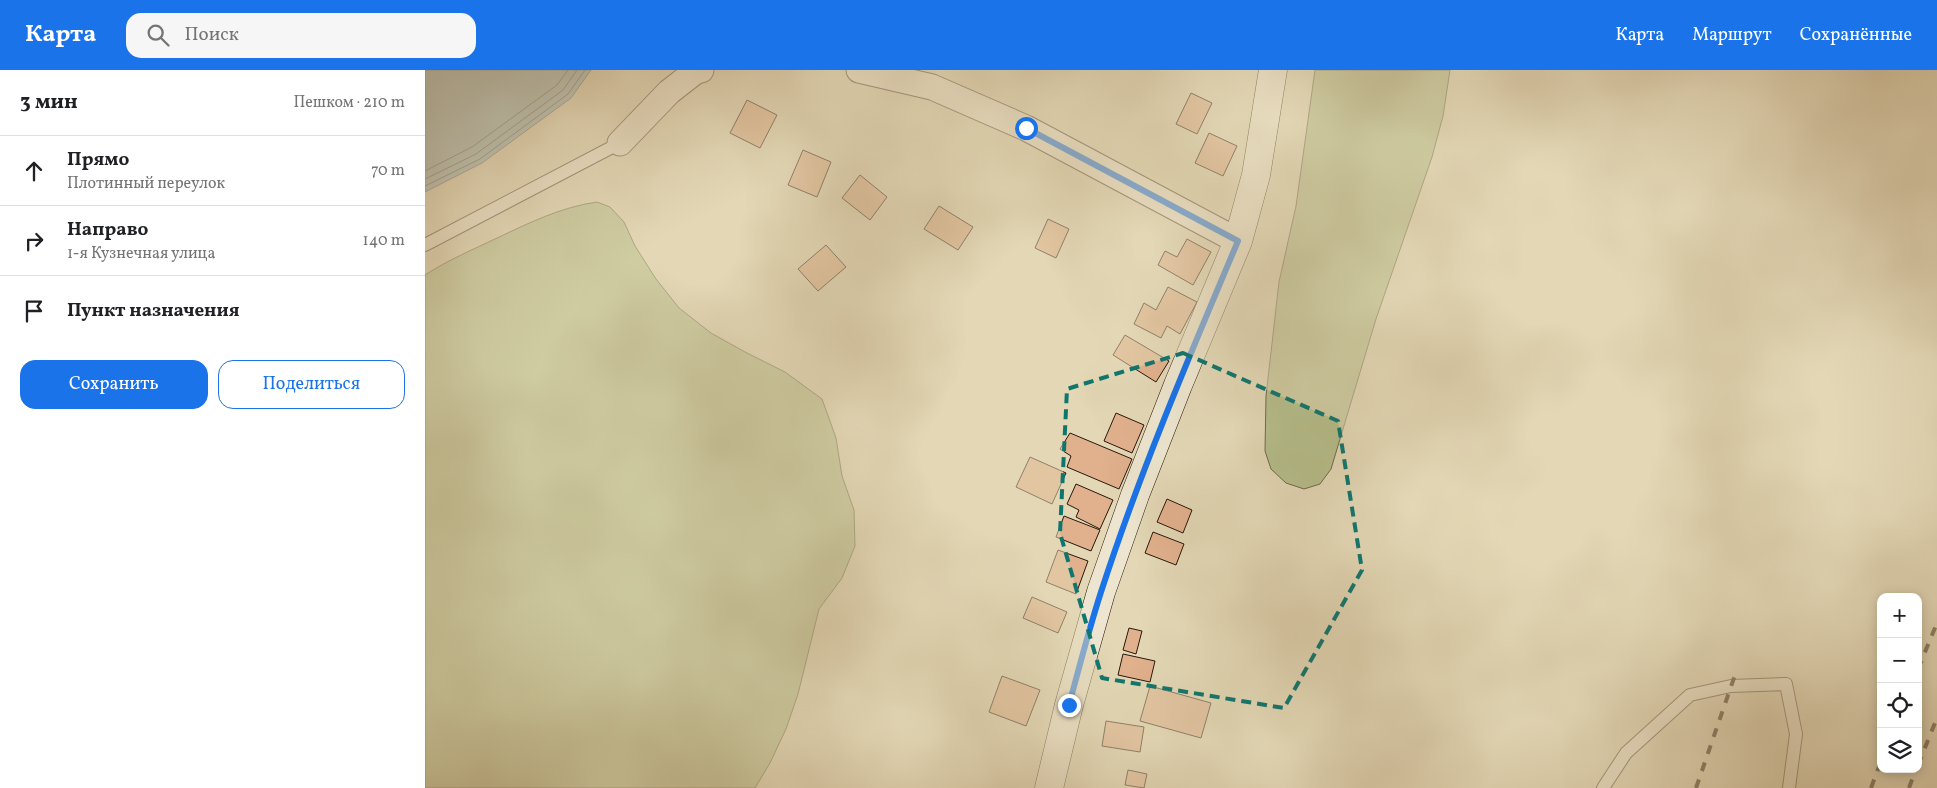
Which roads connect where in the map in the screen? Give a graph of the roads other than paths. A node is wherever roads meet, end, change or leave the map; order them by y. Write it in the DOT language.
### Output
graph roads {
  1 [pos="701,70"];
  2 [pos="859,70"];
  3 [pos="1273,70"];
  4 [pos="620,144"];
  5 [pos="1238,241"];
  6 [pos="425,245"];
  7 [pos="1049,788"];
  8 [pos="1603,788"];
  9 [pos="1789,788"];
  1 -- 4 [label="street"];
  2 -- 5 [label="street"];
  3 -- 5 [label="street"];
  4 -- 6 [label="lane"];
  5 -- 7 [label="street"];
  8 -- 9 [label="lane"];
}
